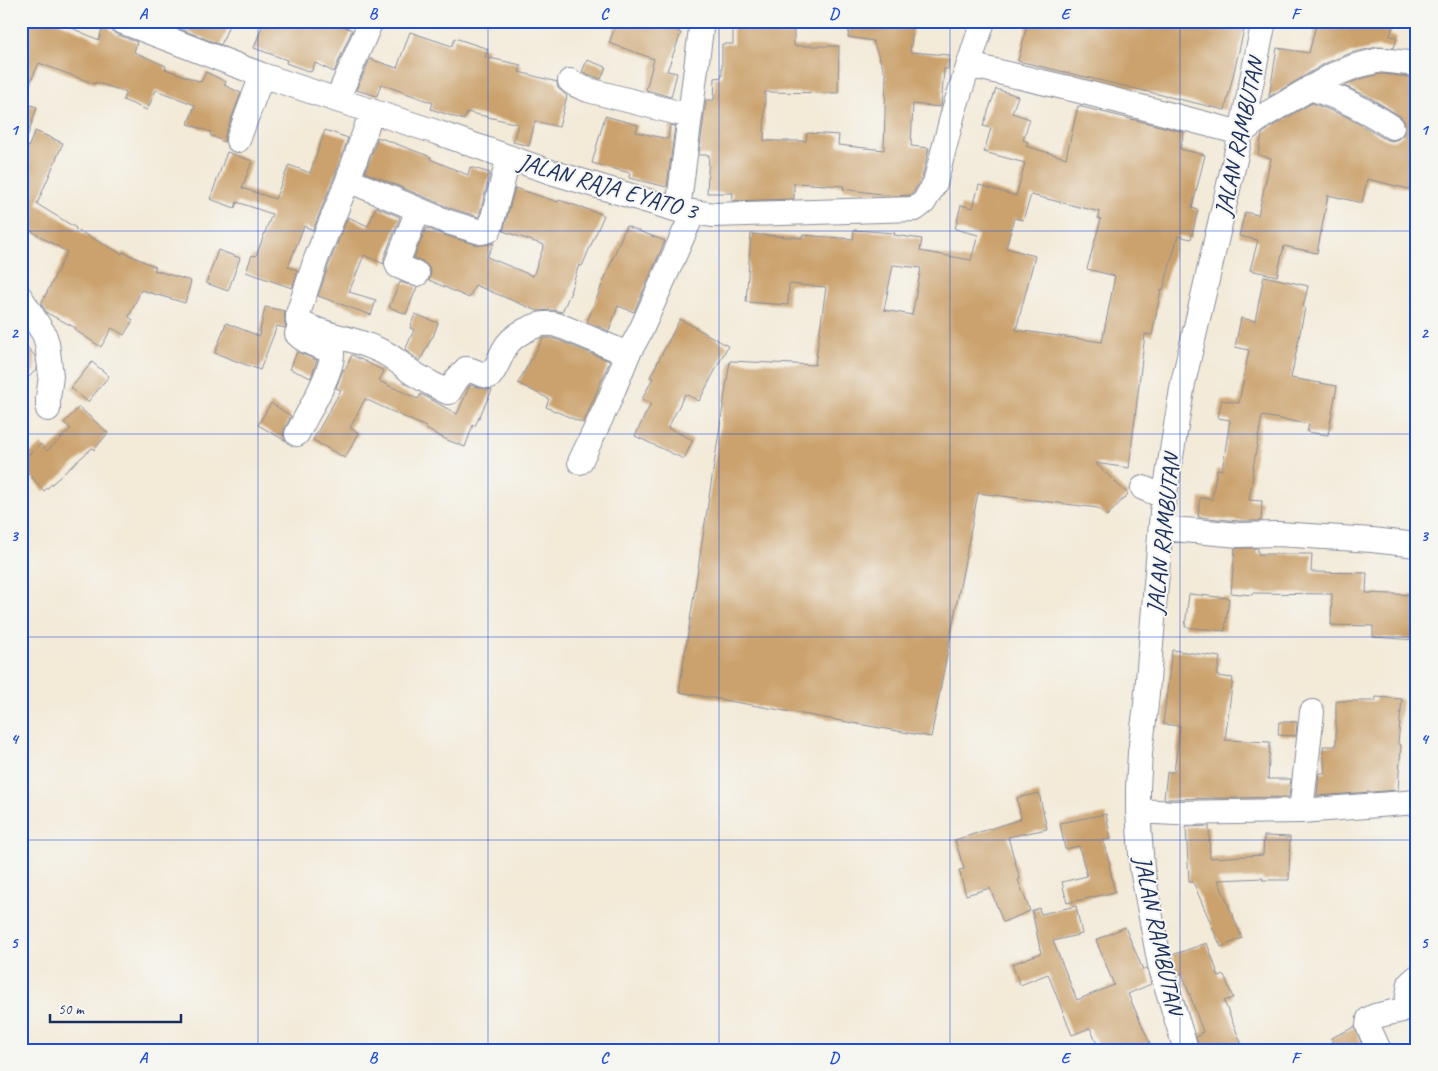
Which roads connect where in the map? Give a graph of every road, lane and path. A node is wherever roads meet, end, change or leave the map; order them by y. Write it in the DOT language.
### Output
graph roads {
  1 [pos="121,21"];
  2 [pos="371,21"];
  3 [pos="702,21"];
  4 [pos="982,21"];
  5 [pos="1264,21"];
  6 [pos="1417,64"];
  7 [pos="969,65"];
  8 [pos="262,75"];
  9 [pos="570,82"];
  10 [pos="1310,88"];
  11 [pos="337,100"];
  12 [pos="372,112"];
  13 [pos="690,116"];
  14 [pos="1392,127"];
  15 [pos="1241,133"];
  16 [pos="238,140"];
  17 [pos="509,157"];
  18 [pos="348,180"];
  19 [pos="418,210"];
  20 [pos="686,211"];
  21 [pos="418,274"];
  22 [pos="21,298"];
  23 [pos="299,322"];
  24 [pos="628,354"];
  25 [pos="48,409"];
  26 [pos="296,434"];
  27 [pos="580,462"];
  28 [pos="1143,488"];
  29 [pos="1165,498"];
  30 [pos="1162,528"];
  31 [pos="1417,545"];
  32 [pos="1312,712"];
  33 [pos="1417,802"];
  34 [pos="1138,811"];
  35 [pos="1301,811"];
  36 [pos="1417,977"];
  37 [pos="1186,1050"];
  38 [pos="1379,1050"];
  1 -- 8 [label="street, JALAN RAJA EYATO 3"];
  2 -- 11 [label="street"];
  3 -- 13 [label="street"];
  4 -- 7 [label="street, JALAN RAJA EYATO 3"];
  5 -- 15 [label="street, JALAN RAMBUTAN"];
  6 -- 10 [label="street"];
  7 -- 15 [label="street"];
  7 -- 20 [label="street, JALAN RAJA EYATO 3"];
  8 -- 11 [label="street, JALAN RAJA EYATO 3"];
  8 -- 16 [label="street"];
  9 -- 13 [label="street"];
  10 -- 14 [label="street"];
  10 -- 15 [label="street"];
  11 -- 12 [label="street, JALAN RAJA EYATO 3"];
  12 -- 17 [label="street, JALAN RAJA EYATO 3"];
  12 -- 18 [label="street"];
  13 -- 20 [label="street"];
  15 -- 29 [label="street, JALAN RAMBUTAN"];
  17 -- 19 [label="street"];
  17 -- 20 [label="street, JALAN RAJA EYATO 3"];
  18 -- 19 [label="street"];
  18 -- 23 [label="street"];
  19 -- 21 [label="street"];
  20 -- 24 [label="street"];
  22 -- 25 [label="street"];
  23 -- 24 [label="street"];
  23 -- 26 [label="street"];
  24 -- 27 [label="street"];
  28 -- 29 [label="street"];
  29 -- 30 [label="street, JALAN RAMBUTAN"];
  30 -- 31 [label="street"];
  30 -- 34 [label="street, JALAN RAMBUTAN"];
  32 -- 35 [label="street"];
  33 -- 35 [label="street"];
  34 -- 35 [label="street"];
  34 -- 37 [label="street, JALAN RAMBUTAN"];
  36 -- 38 [label="street"];
}
